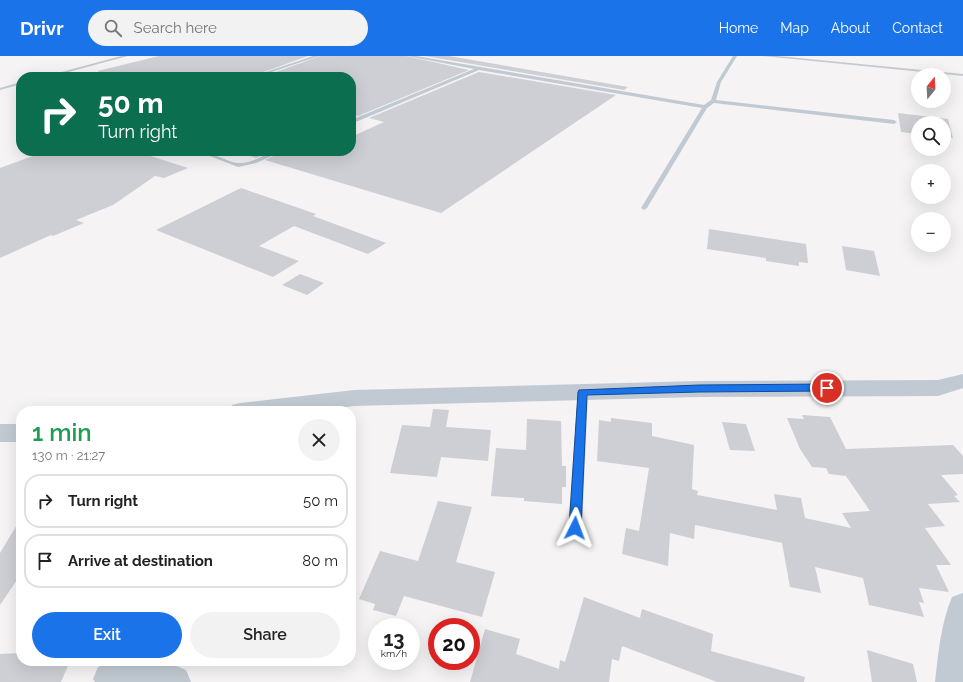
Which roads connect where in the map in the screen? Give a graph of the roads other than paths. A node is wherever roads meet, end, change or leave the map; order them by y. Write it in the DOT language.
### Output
graph roads {
  1 [pos="126,56"];
  2 [pos="317,56"];
  3 [pos="409,56"];
  4 [pos="735,56"];
  5 [pos="765,56"];
  6 [pos="480,68"];
  7 [pos="64,72"];
  8 [pos="268,72"];
  9 [pos="963,75"];
  10 [pos="16,84"];
  11 [pos="0,89"];
  12 [pos="713,101"];
  13 [pos="705,107"];
  14 [pos="356,120"];
  15 [pos="894,122"];
  16 [pos="214,156"];
  17 [pos="268,156"];
  18 [pos="644,208"];
  19 [pos="963,381"];
  20 [pos="583,392"];
  21 [pos="284,406"];
  22 [pos="0,433"];
  23 [pos="16,433"];
  24 [pos="575,528"];
  25 [pos="963,608"];
  26 [pos="112,674"];
  27 [pos="174,682"];
  28 [pos="952,682"];
  1 -- 7 [label="lane"];
  2 -- 8 [label="lane"];
  3 -- 6 [label="lane"];
  4 -- 12 [label="lane"];
  5 -- 9 [label="lane"];
  6 -- 13 [label="lane"];
  6 -- 14 [label="lane"];
  10 -- 11 [label="lane"];
  12 -- 13 [label="lane"];
  12 -- 15 [label="lane"];
  13 -- 18 [label="lane"];
  16 -- 17 [label="lane"];
  19 -- 20 [label="street"];
  20 -- 21 [label="street"];
  20 -- 24 [label="lane"];
  22 -- 23 [label="street"];
  25 -- 28 [label="street"];
  26 -- 27 [label="street"];
}
